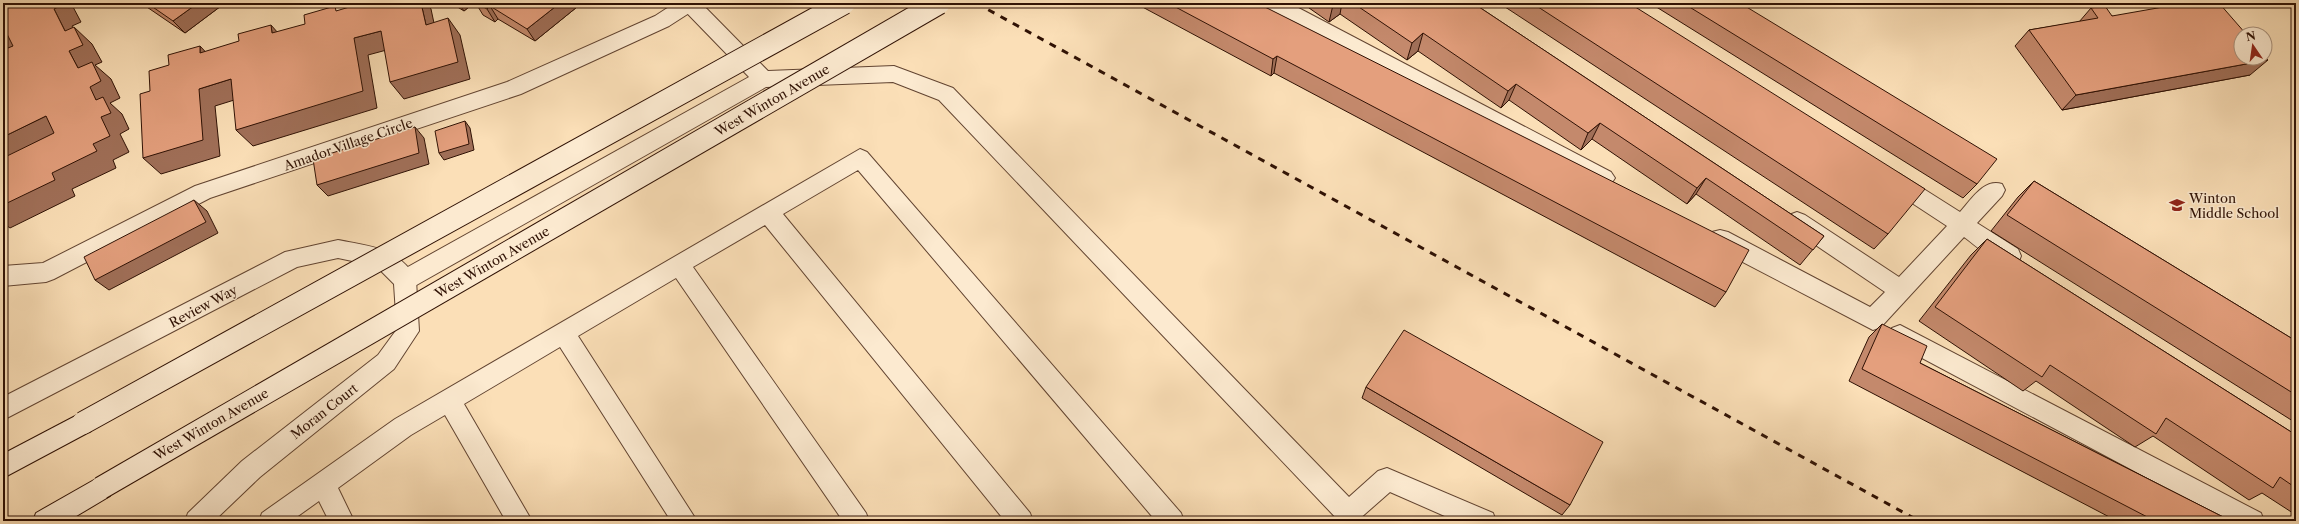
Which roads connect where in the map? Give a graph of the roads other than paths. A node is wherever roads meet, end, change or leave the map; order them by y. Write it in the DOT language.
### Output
graph roads {
  1 [pos="844,3"];
  2 [pos="939,3"];
  3 [pos="1272,3"];
  4 [pos="690,4"];
  5 [pos="763,79"];
  6 [pos="1874,168"];
  7 [pos="1618,186"];
  8 [pos="1994,190"];
  9 [pos="1782,211"];
  10 [pos="768,212"];
  11 [pos="1960,225"];
  12 [pos="1703,230"];
  13 [pos="679,265"];
  14 [pos="2027,268"];
  15 [pos="3,276"];
  16 [pos="404,280"];
  17 [pos="1900,290"];
  18 [pos="1873,320"];
  19 [pos="564,332"];
  20 [pos="449,400"];
  21 [pos="3,409"];
  22 [pos="3,467"];
  23 [pos="323,484"];
  24 [pos="45,521"];
  25 [pos="197,521"];
  26 [pos="271,521"];
  27 [pos="342,521"];
  28 [pos="520,521"];
  29 [pos="685,521"];
  30 [pos="857,521"];
  31 [pos="1021,521"];
  32 [pos="1172,521"];
  33 [pos="1484,521"];
  34 [pos="2252,521"];
  1 -- 22 [label="main road, bridge"];
  2 -- 24 [label="main road, West Winton Avenue, bridge"];
  3 -- 7 [label="main road"];
  4 -- 5 [label="main road"];
  4 -- 15 [label="main road, Amador Village Circle"];
  5 -- 16 [label="main road"];
  5 -- 33 [label="main road"];
  6 -- 11 [label="main road"];
  8 -- 11 [label="main road"];
  9 -- 17 [label="main road"];
  10 -- 13 [label="main road"];
  10 -- 31 [label="main road"];
  10 -- 32 [label="main road"];
  11 -- 14 [label="main road"];
  11 -- 17 [label="main road"];
  12 -- 18 [label="main road"];
  13 -- 19 [label="main road"];
  13 -- 30 [label="main road"];
  16 -- 21 [label="main road, Review Way"];
  16 -- 25 [label="main road, Moran Court"];
  17 -- 18 [label="main road"];
  18 -- 34 [label="main road"];
  19 -- 20 [label="main road"];
  19 -- 29 [label="main road"];
  20 -- 23 [label="main road"];
  20 -- 28 [label="main road"];
  23 -- 26 [label="main road"];
  23 -- 27 [label="main road"];
}
